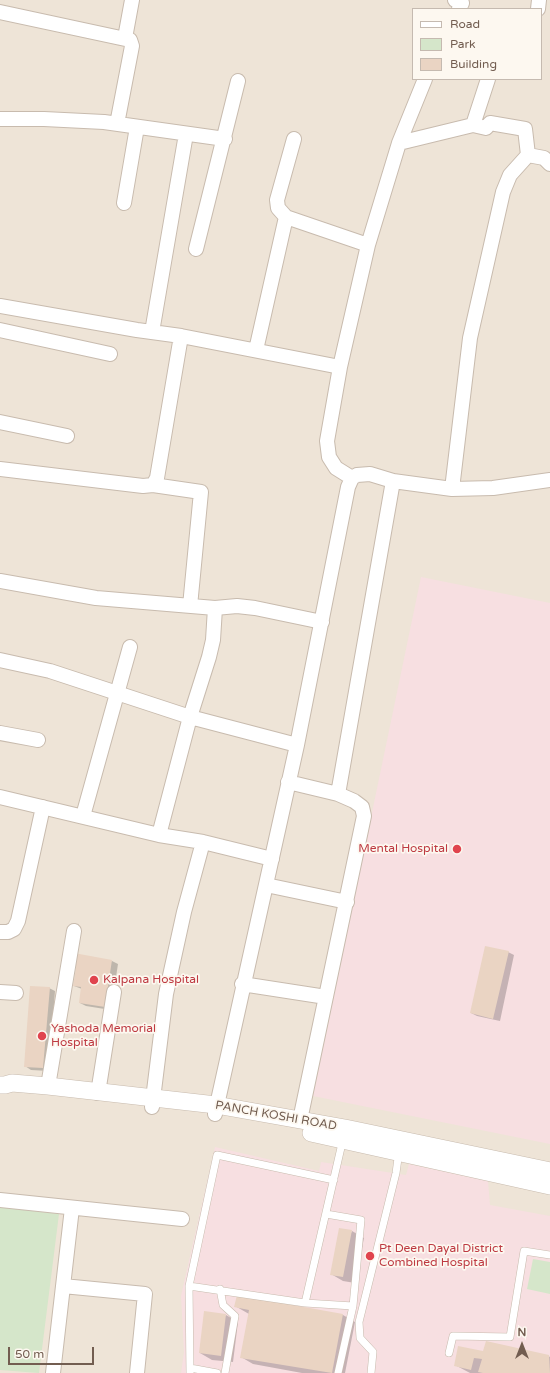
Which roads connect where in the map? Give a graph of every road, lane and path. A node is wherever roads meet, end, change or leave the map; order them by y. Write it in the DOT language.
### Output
graph roads {
  1 [pos="132,0"];
  2 [pos="455,0"];
  3 [pos="460,8"];
  4 [pos="0,12"];
  5 [pos="125,38"];
  6 [pos="424,80"];
  7 [pos="488,80"];
  8 [pos="238,81"];
  9 [pos="0,119"];
  10 [pos="117,124"];
  11 [pos="473,125"];
  12 [pos="137,127"];
  13 [pos="186,134"];
  14 [pos="224,139"];
  15 [pos="294,139"];
  16 [pos="399,143"];
  17 [pos="528,155"];
  18 [pos="550,164"];
  19 [pos="124,203"];
  20 [pos="286,218"];
  21 [pos="368,245"];
  22 [pos="196,249"];
  23 [pos="0,306"];
  24 [pos="0,330"];
  25 [pos="152,332"];
  26 [pos="181,336"];
  27 [pos="256,350"];
  28 [pos="110,354"];
  29 [pos="340,367"];
  30 [pos="0,422"];
  31 [pos="67,436"];
  32 [pos="0,469"];
  33 [pos="352,478"];
  34 [pos="550,480"];
  35 [pos="393,481"];
  36 [pos="153,485"];
  37 [pos="452,489"];
  38 [pos="0,581"];
  39 [pos="190,606"];
  40 [pos="215,608"];
  41 [pos="322,622"];
  42 [pos="130,647"];
  43 [pos="0,660"];
  44 [pos="117,693"];
  45 [pos="190,717"];
  46 [pos="0,733"];
  47 [pos="38,740"];
  48 [pos="297,745"];
  49 [pos="288,782"];
  50 [pos="338,794"];
  51 [pos="0,797"];
  52 [pos="43,807"];
  53 [pos="83,816"];
  54 [pos="159,835"];
  55 [pos="203,842"];
  56 [pos="272,859"];
  57 [pos="266,884"];
  58 [pos="347,902"];
  59 [pos="74,931"];
  60 [pos="0,932"];
  61 [pos="242,984"];
  62 [pos="0,992"];
  63 [pos="114,992"];
  64 [pos="16,994"];
  65 [pos="326,997"];
  66 [pos="3,1085"];
  67 [pos="48,1086"];
  68 [pos="98,1093"];
  69 [pos="152,1103"];
  70 [pos="215,1109"];
  71 [pos="300,1120"];
  72 [pos="344,1134"];
  73 [pos="400,1145"];
  74 [pos="550,1171"];
  75 [pos="334,1180"];
  76 [pos="550,1186"];
  77 [pos="0,1200"];
  78 [pos="72,1208"];
  79 [pos="326,1214"];
  80 [pos="182,1220"];
  81 [pos="550,1255"];
  82 [pos="63,1286"];
  83 [pos="188,1286"];
  84 [pos="220,1289"];
  85 [pos="305,1303"];
  86 [pos="353,1306"];
  87 [pos="449,1353"];
  88 [pos="190,1370"];
  89 [pos="52,1373"];
  90 [pos="137,1373"];
  91 [pos="217,1373"];
  92 [pos="225,1373"];
  93 [pos="338,1373"];
  94 [pos="371,1373"];
  1 -- 5 [label="street"];
  2 -- 3 [label="street"];
  4 -- 5 [label="street"];
  5 -- 10 [label="street"];
  6 -- 16 [label="street"];
  7 -- 11 [label="street"];
  8 -- 14 [label="street"];
  9 -- 10 [label="street"];
  10 -- 12 [label="street"];
  11 -- 16 [label="street"];
  11 -- 17 [label="street"];
  12 -- 13 [label="street"];
  12 -- 19 [label="street"];
  13 -- 14 [label="street"];
  13 -- 25 [label="street"];
  14 -- 22 [label="street"];
  15 -- 20 [label="street"];
  16 -- 21 [label="street"];
  17 -- 18 [label="street"];
  17 -- 37 [label="street"];
  20 -- 21 [label="street"];
  20 -- 27 [label="street"];
  21 -- 29 [label="street"];
  23 -- 25 [label="street"];
  24 -- 28 [label="street"];
  25 -- 26 [label="street"];
  26 -- 27 [label="street"];
  26 -- 36 [label="street"];
  27 -- 29 [label="street"];
  29 -- 33 [label="street"];
  30 -- 31 [label="street"];
  32 -- 36 [label="street"];
  33 -- 35 [label="street"];
  33 -- 41 [label="street"];
  34 -- 37 [label="street"];
  35 -- 37 [label="street"];
  35 -- 50 [label="street"];
  36 -- 39 [label="street"];
  38 -- 39 [label="street"];
  39 -- 40 [label="street"];
  40 -- 41 [label="street"];
  40 -- 45 [label="street"];
  41 -- 48 [label="street"];
  42 -- 44 [label="street"];
  43 -- 44 [label="street"];
  44 -- 45 [label="street"];
  44 -- 53 [label="street"];
  45 -- 48 [label="street"];
  45 -- 54 [label="street"];
  46 -- 47 [label="street"];
  48 -- 49 [label="street"];
  49 -- 50 [label="street"];
  49 -- 56 [label="street"];
  50 -- 58 [label="street"];
  51 -- 52 [label="street"];
  52 -- 53 [label="street"];
  52 -- 60 [label="street"];
  53 -- 54 [label="street"];
  54 -- 55 [label="street"];
  55 -- 56 [label="street"];
  55 -- 69 [label="street"];
  56 -- 57 [label="street"];
  57 -- 58 [label="street"];
  57 -- 61 [label="street"];
  58 -- 65 [label="street"];
  59 -- 67 [label="street"];
  61 -- 65 [label="street"];
  61 -- 70 [label="street"];
  62 -- 64 [label="street"];
  63 -- 68 [label="street"];
  65 -- 71 [label="street"];
  66 -- 67 [label="street, PANCH KOSHI ROAD"];
  66 -- 69 [label="street"];
  67 -- 68 [label="street, PANCH KOSHI ROAD"];
  68 -- 69 [label="street, PANCH KOSHI ROAD"];
  69 -- 70 [label="street, PANCH KOSHI ROAD"];
  70 -- 71 [label="street, PANCH KOSHI ROAD"];
  70 -- 72 [label="street"];
  71 -- 72 [label="street, PANCH KOSHI ROAD"];
  72 -- 73 [label="street, PANCH KOSHI ROAD"];
  72 -- 75 [label="lane"];
  73 -- 74 [label="street, PANCH KOSHI ROAD"];
  73 -- 76 [label="street"];
  73 -- 94 [label="lane"];
  75 -- 79 [label="lane"];
  75 -- 83 [label="lane"];
  77 -- 78 [label="street"];
  78 -- 80 [label="street"];
  78 -- 82 [label="street"];
  79 -- 85 [label="lane"];
  79 -- 86 [label="lane"];
  81 -- 87 [label="lane"];
  82 -- 89 [label="street"];
  82 -- 90 [label="street"];
  83 -- 84 [label="lane"];
  83 -- 88 [label="lane"];
  84 -- 85 [label="lane"];
  84 -- 92 [label="lane"];
  85 -- 86 [label="lane"];
  86 -- 93 [label="lane"];
  88 -- 91 [label="lane"];
}
